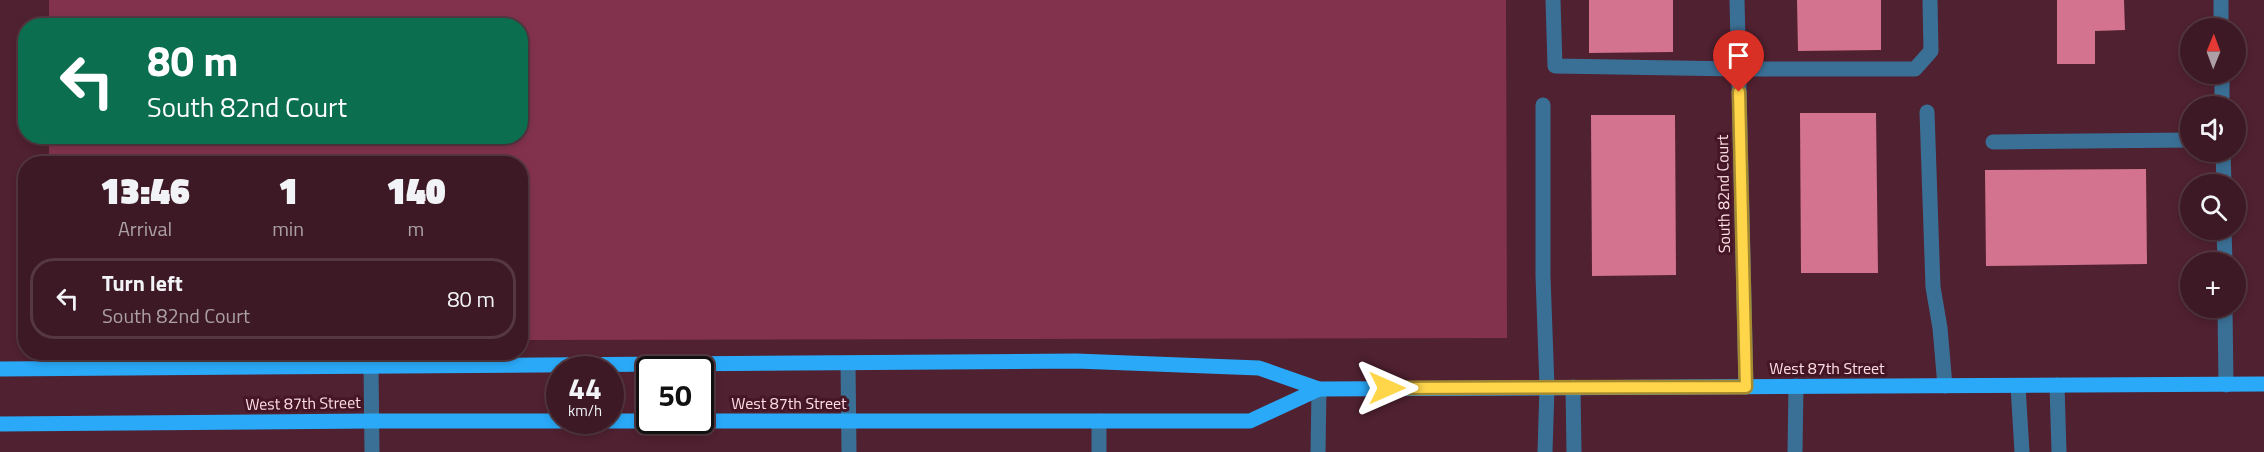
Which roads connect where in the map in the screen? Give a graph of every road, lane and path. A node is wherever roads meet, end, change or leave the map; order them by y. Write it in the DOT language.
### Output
graph roads {
  1 [pos="1553,0"];
  2 [pos="1737,0"];
  3 [pos="1930,0"];
  4 [pos="2221,0"];
  5 [pos="2221,18"];
  6 [pos="1738,69"];
  7 [pos="1543,105"];
  8 [pos="1927,112"];
  9 [pos="2180,140"];
  10 [pos="1993,142"];
  11 [pos="2225,318"];
  12 [pos="848,363"];
  13 [pos="371,365"];
  14 [pos="0,369"];
  15 [pos="2264,384"];
  16 [pos="2058,385"];
  17 [pos="2226,385"];
  18 [pos="1796,386"];
  19 [pos="1945,386"];
  20 [pos="2018,386"];
  21 [pos="1547,387"];
  22 [pos="1573,387"];
  23 [pos="1746,387"];
  24 [pos="1319,389"];
  25 [pos="372,421"];
  26 [pos="849,421"];
  27 [pos="1100,421"];
  28 [pos="0,424"];
  29 [pos="372,452"];
  30 [pos="849,452"];
  31 [pos="1099,452"];
  32 [pos="1318,452"];
  33 [pos="1545,452"];
  34 [pos="1575,452"];
  35 [pos="1795,452"];
  36 [pos="2022,452"];
  37 [pos="2059,452"];
  1 -- 6 [label="street"];
  2 -- 6 [label="street, South 82nd Court"];
  3 -- 6 [label="street"];
  4 -- 5 [label="street"];
  6 -- 23 [label="street, South 82nd Court"];
  7 -- 21 [label="street"];
  8 -- 19 [label="street"];
  9 -- 10 [label="street"];
  11 -- 17 [label="street"];
  12 -- 13 [label="main road, West 87th Street"];
  12 -- 24 [label="main road, West 87th Street"];
  12 -- 26 [label="street"];
  13 -- 14 [label="main road, West 87th Street"];
  13 -- 25 [label="street"];
  15 -- 17 [label="main road, West 87th Street"];
  16 -- 17 [label="main road, West 87th Street"];
  16 -- 20 [label="main road, West 87th Street"];
  16 -- 37 [label="street"];
  18 -- 19 [label="main road, West 87th Street"];
  18 -- 23 [label="main road, West 87th Street"];
  18 -- 35 [label="street"];
  19 -- 20 [label="main road, West 87th Street"];
  20 -- 36 [label="street"];
  21 -- 22 [label="main road, West 87th Street"];
  21 -- 24 [label="main road, West 87th Street"];
  21 -- 33 [label="street"];
  22 -- 23 [label="main road, West 87th Street"];
  22 -- 34 [label="street"];
  24 -- 27 [label="main road, West 87th Street"];
  24 -- 32 [label="street"];
  25 -- 26 [label="main road, West 87th Street"];
  25 -- 28 [label="main road, West 87th Street"];
  25 -- 29 [label="street"];
  26 -- 27 [label="main road, West 87th Street"];
  26 -- 30 [label="street"];
  27 -- 31 [label="street"];
}
